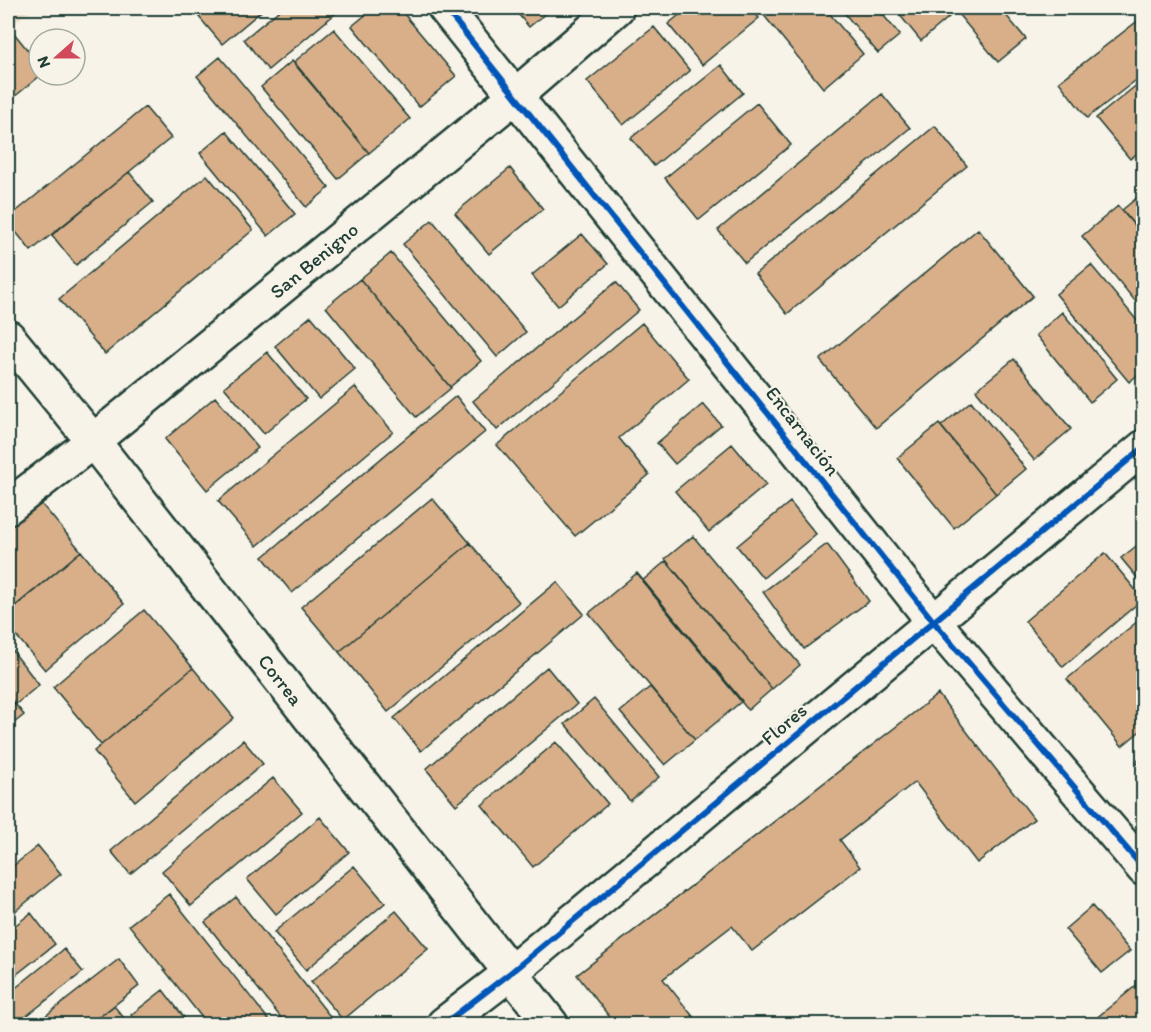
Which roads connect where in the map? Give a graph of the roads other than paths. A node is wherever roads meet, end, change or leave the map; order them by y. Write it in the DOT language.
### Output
graph roads {
  1 [pos="445,8"];
  2 [pos="616,8"];
  3 [pos="515,96"];
  4 [pos="8,337"];
  5 [pos="93,441"];
  6 [pos="1143,447"];
  7 [pos="8,507"];
  8 [pos="934,622"];
  9 [pos="1143,869"];
  10 [pos="509,974"];
  11 [pos="444,1024"];
  12 [pos="551,1024"];
  1 -- 3 [label="street, Encarnación"];
  2 -- 3 [label="street, San Benigno"];
  3 -- 5 [label="street, San Benigno"];
  3 -- 8 [label="street, Encarnación"];
  4 -- 5 [label="street, Correa"];
  5 -- 7 [label="street, San Benigno"];
  5 -- 10 [label="street, Correa"];
  6 -- 8 [label="street, Flores"];
  8 -- 9 [label="street, Encarnación"];
  8 -- 10 [label="street, Flores"];
  10 -- 11 [label="street, Flores"];
  10 -- 12 [label="street, Correa"];
}
